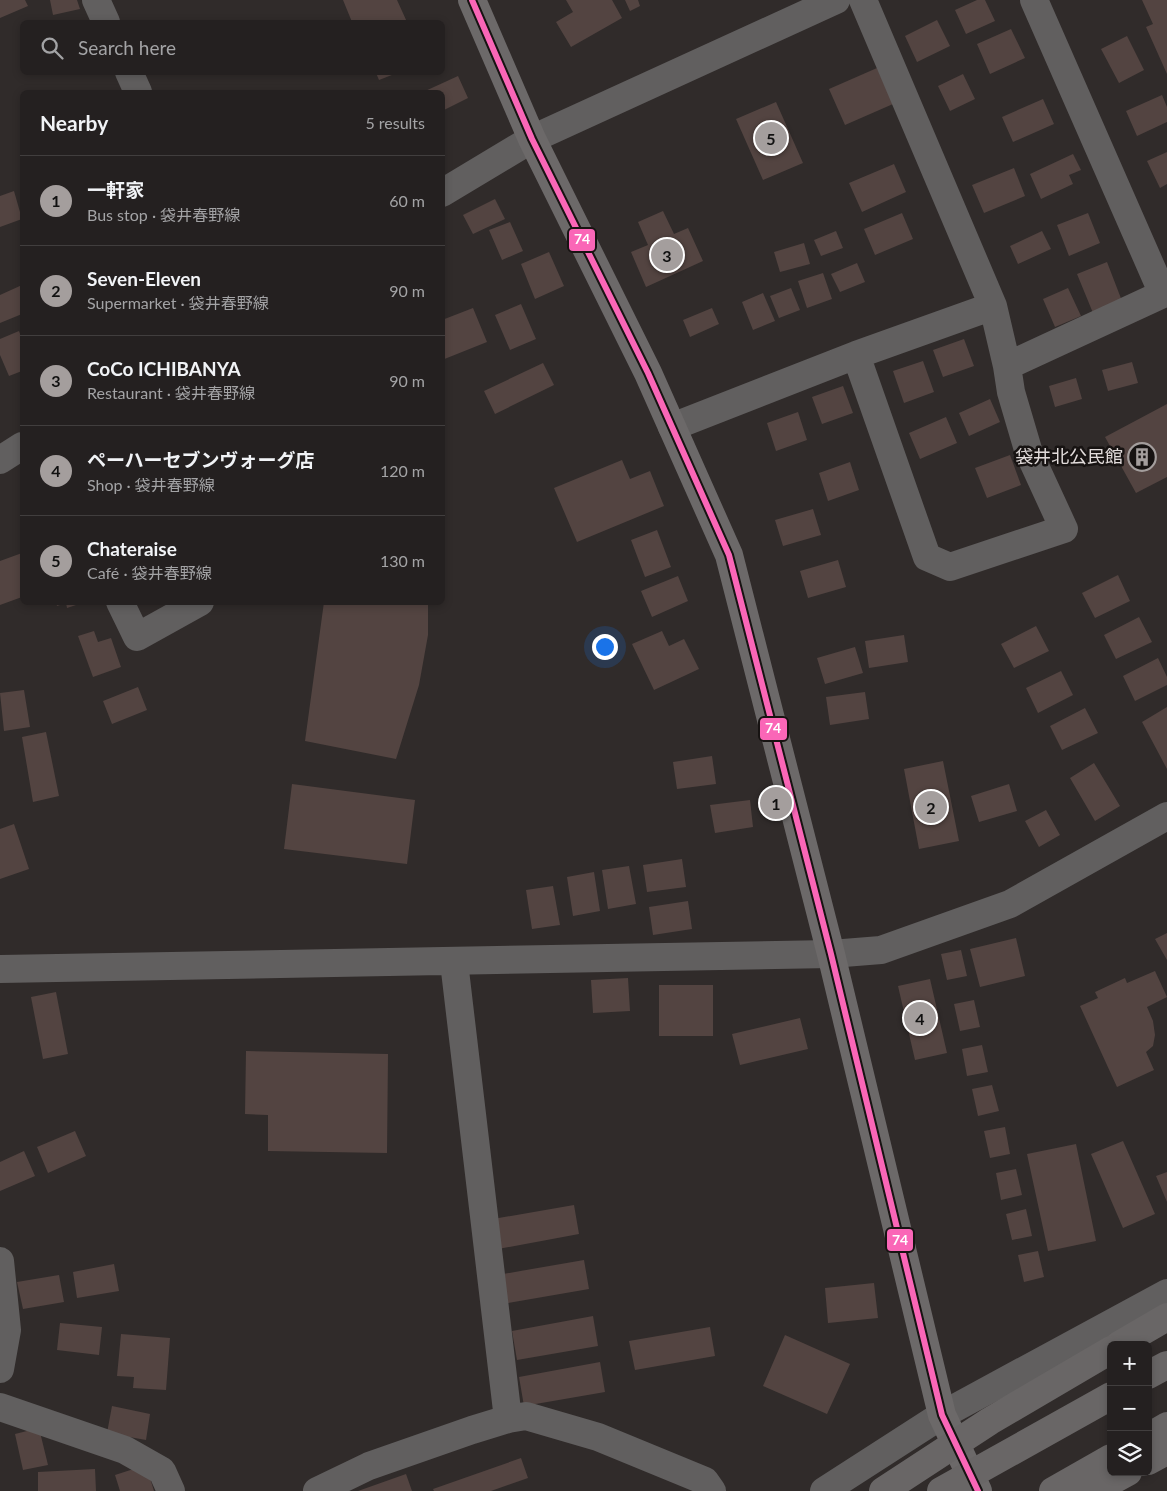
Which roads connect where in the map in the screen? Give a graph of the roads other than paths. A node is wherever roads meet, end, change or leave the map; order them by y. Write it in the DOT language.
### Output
graph roads {
  1 [pos="96,0"];
  2 [pos="472,0"];
  3 [pos="863,0"];
  4 [pos="1034,0"];
  5 [pos="824,3"];
  6 [pos="105,20"];
  7 [pos="130,75"];
  8 [pos="137,90"];
  9 [pos="532,139"];
  10 [pos="445,191"];
  11 [pos="1165,293"];
  12 [pos="993,306"];
  13 [pos="856,355"];
  14 [pos="1007,366"];
  15 [pos="672,427"];
  16 [pos="20,447"];
  17 [pos="0,460"];
  18 [pos="121,605"];
  19 [pos="195,605"];
  20 [pos="1167,816"];
  21 [pos="831,954"];
  22 [pos="454,962"];
  23 [pos="0,969"];
  24 [pos="0,1261"];
  25 [pos="1167,1293"];
  26 [pos="1167,1317"];
  27 [pos="1126,1341"];
  28 [pos="1107,1352"];
  29 [pos="1167,1365"];
  30 [pos="0,1369"];
  31 [pos="1152,1373"];
  32 [pos="1107,1398"];
  33 [pos="0,1406"];
  34 [pos="942,1415"];
  35 [pos="508,1419"];
  36 [pos="1167,1426"];
  37 [pos="1152,1434"];
  38 [pos="1167,1451"];
  39 [pos="1152,1459"];
  40 [pos="1107,1460"];
  41 [pos="1121,1476"];
  42 [pos="171,1491"];
  43 [pos="317,1491"];
  44 [pos="712,1491"];
  45 [pos="824,1491"];
  46 [pos="883,1491"];
  47 [pos="942,1491"];
  48 [pos="978,1491"];
  49 [pos="1052,1491"];
  50 [pos="1093,1491"];
  1 -- 6 [label="street"];
  2 -- 9 [label="main road"];
  3 -- 12 [label="street"];
  4 -- 11 [label="street"];
  5 -- 9 [label="street"];
  7 -- 8 [label="street"];
  9 -- 10 [label="street"];
  9 -- 15 [label="main road"];
  11 -- 14 [label="street"];
  12 -- 13 [label="street"];
  12 -- 14 [label="street"];
  13 -- 14 [label="street"];
  13 -- 15 [label="street"];
  15 -- 21 [label="main road"];
  16 -- 17 [label="street"];
  18 -- 19 [label="street"];
  20 -- 21 [label="street"];
  21 -- 22 [label="street"];
  21 -- 34 [label="main road"];
  22 -- 23 [label="street"];
  22 -- 35 [label="street"];
  24 -- 30 [label="street"];
  25 -- 34 [label="street"];
  26 -- 27 [label="highway"];
  28 -- 46 [label="highway, bridge"];
  29 -- 31 [label="highway"];
  32 -- 47 [label="highway, bridge"];
  33 -- 42 [label="street"];
  34 -- 45 [label="street"];
  34 -- 48 [label="main road"];
  35 -- 43 [label="street"];
  35 -- 44 [label="street"];
  36 -- 37 [label="highway"];
  38 -- 39 [label="highway"];
  40 -- 49 [label="highway"];
  41 -- 50 [label="highway"];
}
